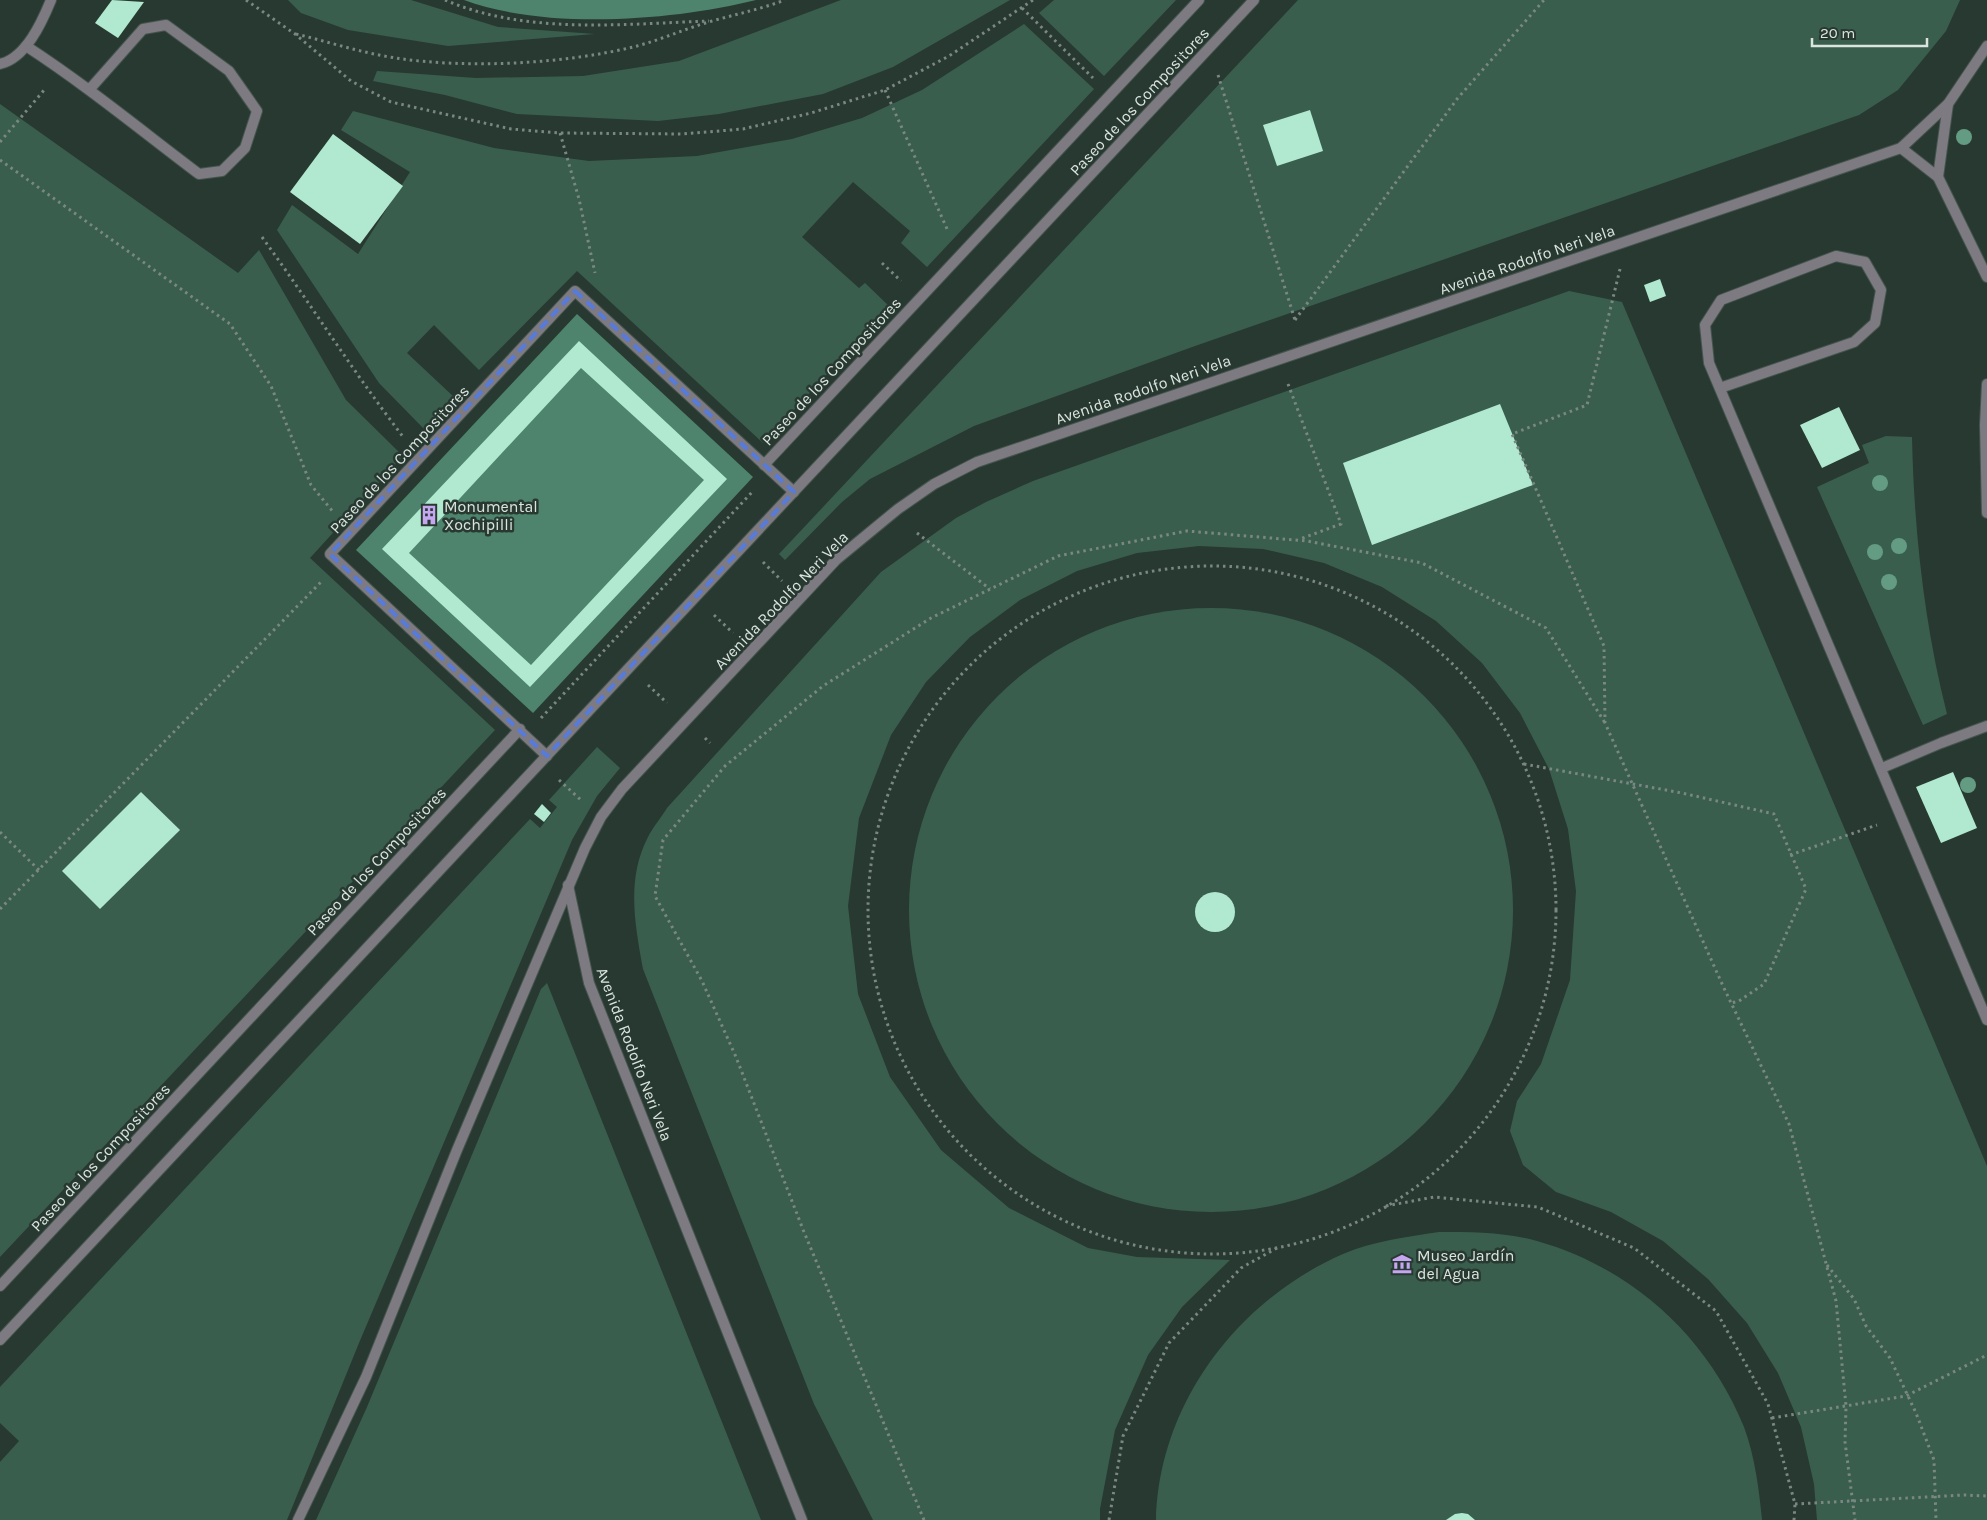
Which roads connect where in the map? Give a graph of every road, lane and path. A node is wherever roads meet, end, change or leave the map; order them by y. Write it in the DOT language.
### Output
graph roads {
  1 [pos="51,0"];
  2 [pos="246,0"];
  3 [pos="445,0"];
  4 [pos="785,0"];
  5 [pos="1033,0"];
  6 [pos="1199,0"];
  7 [pos="1254,0"];
  8 [pos="1544,0"];
  9 [pos="1022,8"];
  10 [pos="712,21"];
  11 [pos="295,34"];
  12 [pos="26,46"];
  13 [pos="1987,46"];
  14 [pos="1210,48"];
  15 [pos="0,64"];
  16 [pos="62,69"];
  17 [pos="89,90"];
  18 [pos="885,90"];
  19 [pos="1111,95"];
  20 [pos="1948,104"];
  21 [pos="560,133"];
  22 [pos="0,142"];
  23 [pos="1901,148"];
  24 [pos="0,160"];
  25 [pos="1938,177"];
  26 [pos="262,237"];
  27 [pos="960,256"];
  28 [pos="1620,269"];
  29 [pos="1987,277"];
  30 [pos="600,278"];
  31 [pos="1288,384"];
  32 [pos="1987,384"];
  33 [pos="1720,388"];
  34 [pos="419,458"];
  35 [pos="768,468"];
  36 [pos="794,492"];
  37 [pos="1987,513"];
  38 [pos="350,533"];
  39 [pos="917,533"];
  40 [pos="1297,540"];
  41 [pos="339,563"];
  42 [pos="990,589"];
  43 [pos="1605,723"];
  44 [pos="1987,726"];
  45 [pos="523,732"];
  46 [pos="547,756"];
  47 [pos="540,764"];
  48 [pos="1523,764"];
  49 [pos="1882,768"];
  50 [pos="602,817"];
  51 [pos="1902,817"];
  52 [pos="0,832"];
  53 [pos="1790,855"];
  54 [pos="39,870"];
  55 [pos="568,886"];
  56 [pos="0,909"];
  57 [pos="1731,1003"];
  58 [pos="1987,1020"];
  59 [pos="1382,1207"];
  60 [pos="1283,1244"];
  61 [pos="1826,1264"];
  62 [pos="0,1286"];
  63 [pos="0,1340"];
  64 [pos="1987,1355"];
  65 [pos="1906,1396"];
  66 [pos="1846,1406"];
  67 [pos="1772,1418"];
  68 [pos="1987,1496"];
  69 [pos="1936,1497"];
  70 [pos="1795,1504"];
  71 [pos="298,1520"];
  72 [pos="802,1520"];
  73 [pos="924,1520"];
  74 [pos="1109,1520"];
  75 [pos="1794,1520"];
  76 [pos="1855,1520"];
  77 [pos="1936,1520"];
  1 -- 12 [label="street"];
  2 -- 11 [label="path"];
  3 -- 10 [label="path"];
  4 -- 10 [label="path"];
  5 -- 9 [label="path"];
  6 -- 19 [label="street, Paseo de los Compositores"];
  7 -- 14 [label="street, Paseo de los Compositores"];
  8 -- 14 [label="path"];
  9 -- 18 [label="path"];
  9 -- 19 [label="path"];
  10 -- 11 [label="path"];
  11 -- 21 [label="path"];
  12 -- 15 [label="street"];
  12 -- 16 [label="street"];
  13 -- 20 [label="street, Avenida Rodolfo Neri Vela"];
  14 -- 36 [label="street, Paseo de los Compositores"];
  16 -- 17 [label="street"];
  16 -- 22 [label="path"];
  17 -- 17 [label="street"];
  18 -- 21 [label="path"];
  18 -- 27 [label="path"];
  19 -- 27 [label="street, Paseo de los Compositores"];
  20 -- 23 [label="street, Avenida Rodolfo Neri Vela"];
  20 -- 25 [label="street"];
  21 -- 30 [label="path"];
  23 -- 25 [label="street"];
  23 -- 50 [label="street, Avenida Rodolfo Neri Vela"];
  24 -- 38 [label="path"];
  25 -- 29 [label="street"];
  26 -- 34 [label="path"];
  27 -- 35 [label="street, Paseo de los Compositores"];
  28 -- 43 [label="path"];
  31 -- 40 [label="path"];
  32 -- 37 [label="street"];
  33 -- 33 [label="street"];
  33 -- 49 [label="street"];
  34 -- 35 [label="street, Paseo de los Compositores"];
  34 -- 38 [label="street, Paseo de los Compositores"];
  35 -- 36 [label="street"];
  35 -- 45 [label="path"];
  36 -- 46 [label="street, Paseo de los Compositores"];
  38 -- 41 [label="street, Paseo de los Compositores"];
  39 -- 42 [label="path"];
  40 -- 42 [label="path"];
  40 -- 43 [label="path"];
  41 -- 45 [label="street"];
  41 -- 54 [label="path"];
  42 -- 73 [label="path"];
  43 -- 57 [label="path"];
  44 -- 49 [label="street"];
  45 -- 46 [label="street"];
  45 -- 62 [label="street, Paseo de los Compositores"];
  46 -- 47 [label="street, Paseo de los Compositores"];
  47 -- 50 [label="path"];
  47 -- 63 [label="street, Paseo de los Compositores"];
  48 -- 53 [label="path"];
  48 -- 59 [label="path"];
  48 -- 60 [label="path"];
  49 -- 51 [label="street"];
  50 -- 55 [label="street, Avenida Rodolfo Neri Vela"];
  51 -- 53 [label="path"];
  51 -- 58 [label="street"];
  52 -- 54 [label="path"];
  53 -- 57 [label="path"];
  54 -- 56 [label="path"];
  55 -- 71 [label="street"];
  55 -- 72 [label="street, Avenida Rodolfo Neri Vela"];
  57 -- 61 [label="path"];
  59 -- 60 [label="path"];
  59 -- 67 [label="path"];
  60 -- 74 [label="path"];
  61 -- 65 [label="path"];
  61 -- 66 [label="path"];
  64 -- 65 [label="path"];
  65 -- 66 [label="path"];
  65 -- 69 [label="path"];
  66 -- 67 [label="path"];
  66 -- 76 [label="path"];
  67 -- 70 [label="path"];
  68 -- 69 [label="path"];
  69 -- 70 [label="path"];
  69 -- 77 [label="path"];
  70 -- 75 [label="path"];
}
